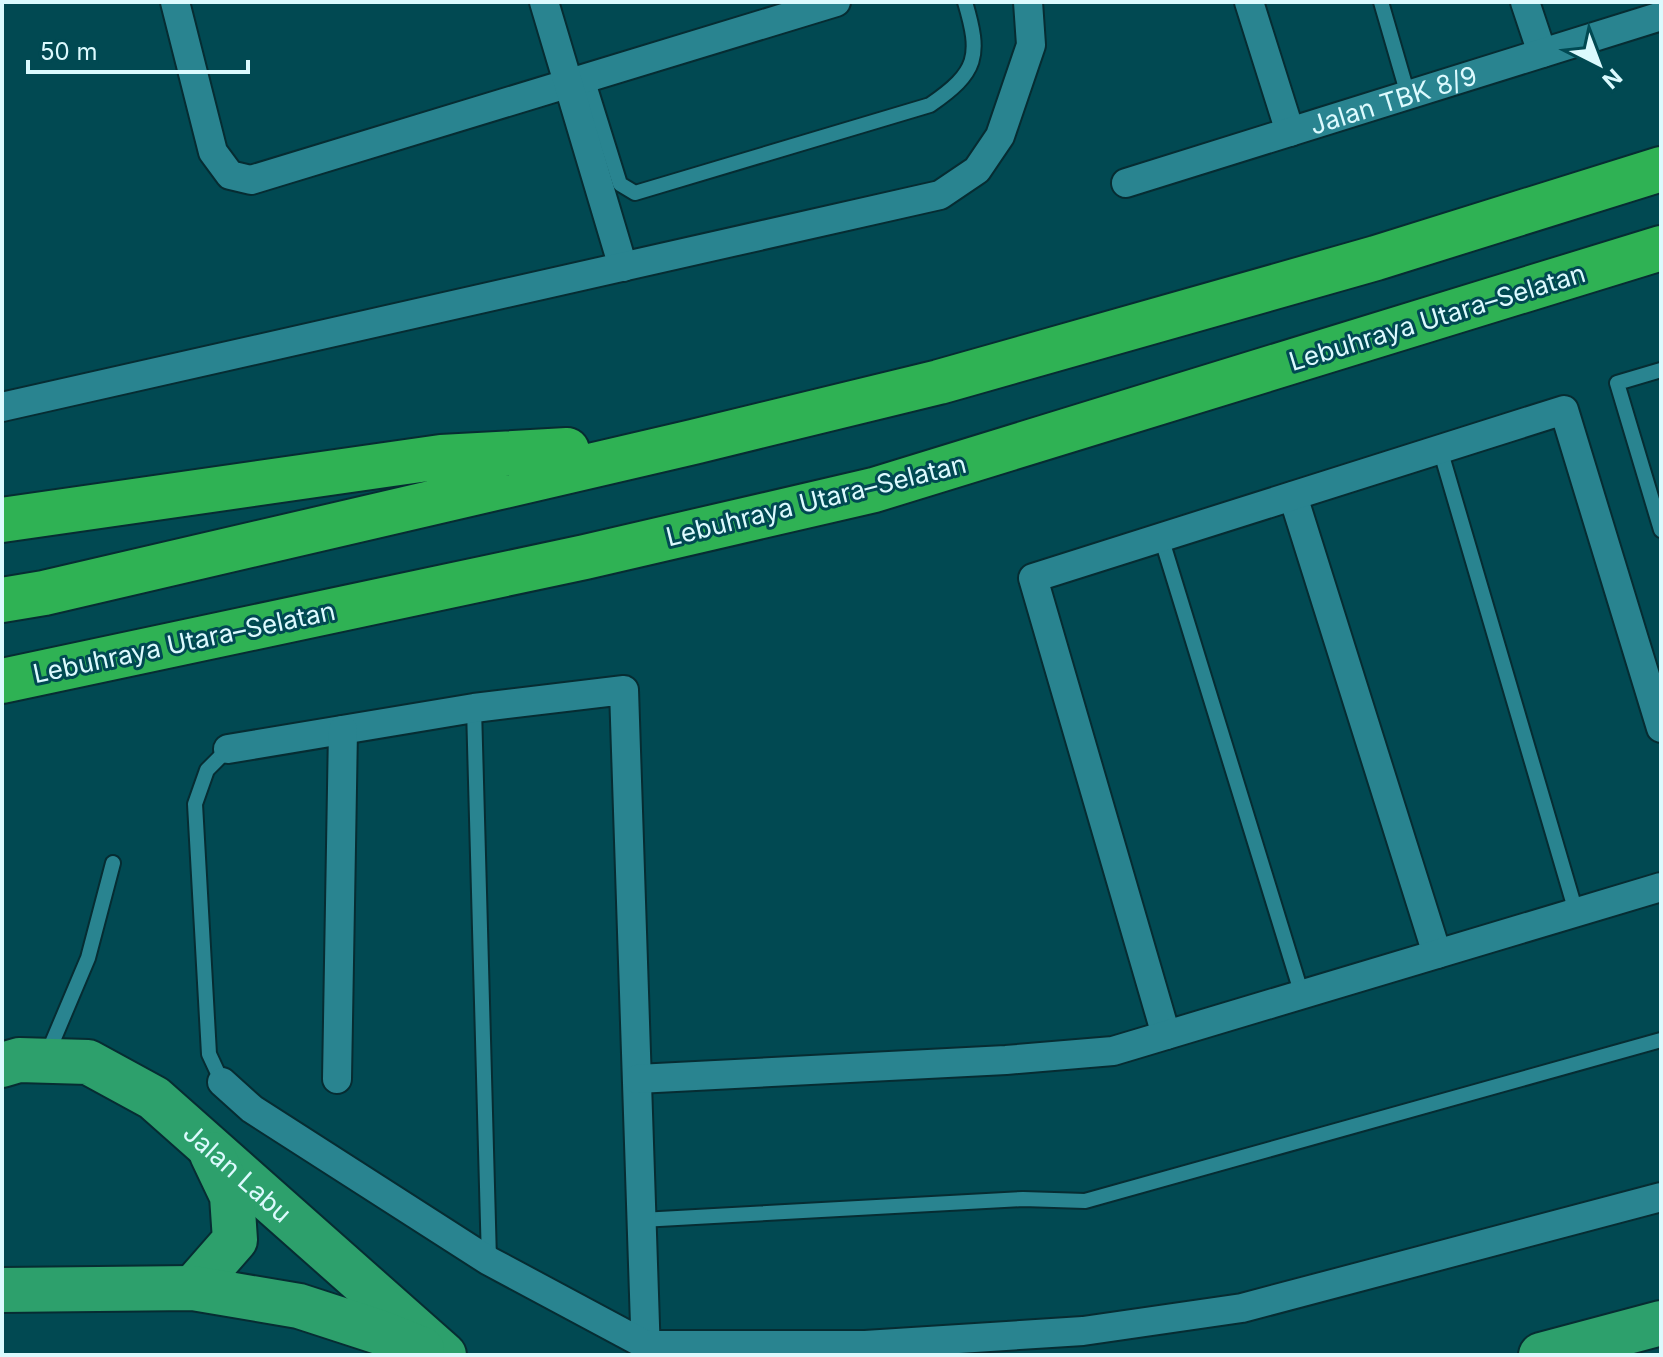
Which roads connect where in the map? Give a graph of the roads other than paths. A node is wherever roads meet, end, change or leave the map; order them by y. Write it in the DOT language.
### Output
graph roads {
  1 [pos="175,2"];
  2 [pos="544,2"];
  3 [pos="836,2"];
  4 [pos="965,2"];
  5 [pos="1028,2"];
  6 [pos="1249,2"];
  7 [pos="1381,2"];
  8 [pos="1525,2"];
  9 [pos="1661,16"];
  10 [pos="1542,53"];
  11 [pos="578,81"];
  12 [pos="1408,95"];
  13 [pos="1290,132"];
  14 [pos="1661,169"];
  15 [pos="1126,183"];
  16 [pos="1661,248"];
  17 [pos="623,267"];
  18 [pos="1661,370"];
  19 [pos="2,407"];
  20 [pos="693,442"];
  21 [pos="1440,449"];
  22 [pos="1293,496"];
  23 [pos="2,520"];
  24 [pos="1661,530"];
  25 [pos="1161,537"];
  26 [pos="2,600"];
  27 [pos="2,681"];
  28 [pos="474,708"];
  29 [pos="1661,728"];
  30 [pos="343,730"];
  31 [pos="228,749"];
  32 [pos="113,863"];
  33 [pos="1661,887"];
  34 [pos="1576,912"];
  35 [pos="1437,954"];
  36 [pos="1302,995"];
  37 [pos="1166,1035"];
  38 [pos="1661,1040"];
  39 [pos="45,1061"];
  40 [pos="2,1065"];
  41 [pos="337,1079"];
  42 [pos="637,1079"];
  43 [pos="222,1082"];
  44 [pos="207,1145"];
  45 [pos="1661,1197"];
  46 [pos="641,1220"];
  47 [pos="489,1261"];
  48 [pos="193,1288"];
  49 [pos="2,1290"];
  50 [pos="1661,1323"];
  51 [pos="646,1350"];
  52 [pos="435,1355"];
  53 [pos="444,1355"];
  54 [pos="1541,1355"];
  1 -- 11 [label="street"];
  2 -- 11 [label="street"];
  3 -- 11 [label="street"];
  4 -- 11 [label="lane"];
  5 -- 17 [label="street"];
  6 -- 13 [label="street"];
  7 -- 12 [label="lane"];
  8 -- 10 [label="street"];
  9 -- 10 [label="street, Jalan TBK 8/9"];
  10 -- 12 [label="street, Jalan TBK 8/9"];
  11 -- 17 [label="street"];
  12 -- 13 [label="street, Jalan TBK 8/9"];
  13 -- 15 [label="street, Jalan TBK 8/9"];
  14 -- 20 [label="highway"];
  16 -- 27 [label="highway, Lebuhraya Utara–Selatan"];
  17 -- 19 [label="street"];
  18 -- 24 [label="lane"];
  20 -- 23 [label="highway"];
  20 -- 26 [label="highway"];
  21 -- 22 [label="street"];
  21 -- 29 [label="street"];
  21 -- 34 [label="lane"];
  22 -- 25 [label="street"];
  22 -- 35 [label="street"];
  25 -- 36 [label="lane"];
  25 -- 37 [label="street"];
  28 -- 30 [label="street"];
  28 -- 42 [label="street"];
  28 -- 47 [label="lane"];
  30 -- 31 [label="street"];
  30 -- 41 [label="street"];
  31 -- 43 [label="lane"];
  32 -- 39 [label="lane"];
  33 -- 34 [label="street"];
  34 -- 35 [label="street"];
  35 -- 36 [label="street"];
  36 -- 37 [label="street"];
  37 -- 42 [label="street"];
  38 -- 46 [label="lane"];
  39 -- 40 [label="main road, Jalan Labu"];
  39 -- 44 [label="main road, Jalan Labu"];
  42 -- 46 [label="street"];
  43 -- 47 [label="street"];
  44 -- 48 [label="main road"];
  44 -- 53 [label="main road, Jalan Labu"];
  45 -- 51 [label="street"];
  46 -- 51 [label="street"];
  47 -- 51 [label="street"];
  48 -- 49 [label="main road"];
  48 -- 52 [label="main road"];
  50 -- 54 [label="main road"];
}
